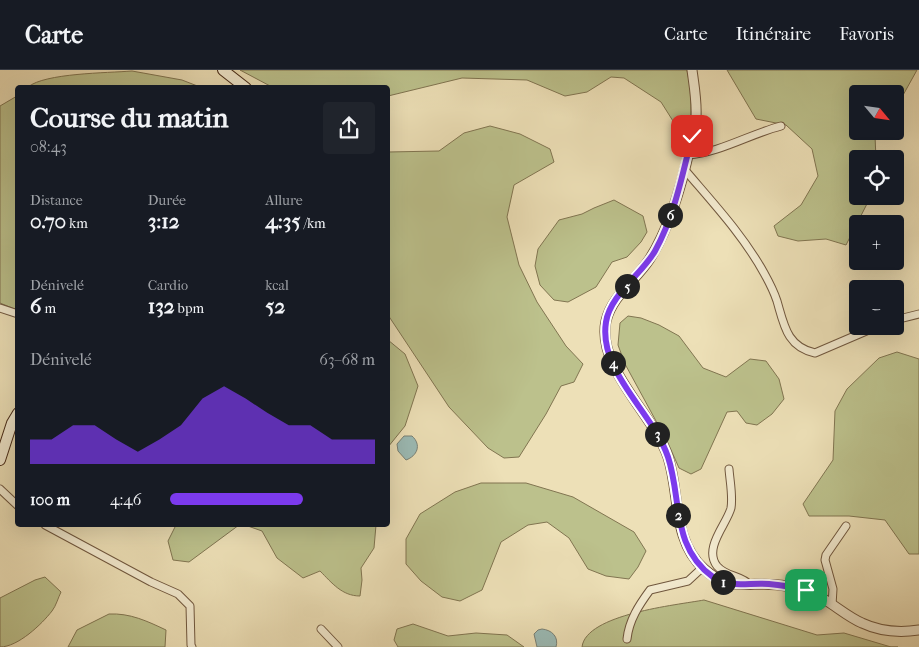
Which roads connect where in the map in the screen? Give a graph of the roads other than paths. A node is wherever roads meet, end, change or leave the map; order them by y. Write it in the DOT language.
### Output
graph roads {
  1 [pos="223,70"];
  2 [pos="692,70"];
  3 [pos="242,85"];
  4 [pos="781,126"];
  5 [pos="688,155"];
  6 [pos="685,170"];
  7 [pos="0,308"];
  8 [pos="15,313"];
  9 [pos="919,314"];
  10 [pos="904,318"];
  11 [pos="857,335"];
  12 [pos="15,419"];
  13 [pos="0,460"];
  14 [pos="729,469"];
  15 [pos="0,489"];
  16 [pos="15,503"];
  17 [pos="846,526"];
  18 [pos="49,527"];
  19 [pos="702,568"];
  20 [pos="750,585"];
  21 [pos="832,605"];
  22 [pos="321,630"];
  23 [pos="919,630"];
  24 [pos="627,639"];
  25 [pos="192,647"];
  26 [pos="338,647"];
  1 -- 3 [label="main road"];
  2 -- 5 [label="street"];
  4 -- 5 [label="street"];
  5 -- 6 [label="street"];
  6 -- 11 [label="street"];
  6 -- 19 [label="street"];
  7 -- 8 [label="street"];
  9 -- 10 [label="street"];
  12 -- 13 [label="main road"];
  14 -- 20 [label="street"];
  15 -- 16 [label="street"];
  17 -- 21 [label="street"];
  18 -- 25 [label="street"];
  19 -- 20 [label="street"];
  19 -- 24 [label="street"];
  20 -- 21 [label="street"];
  21 -- 23 [label="street"];
  22 -- 26 [label="street"];
}
